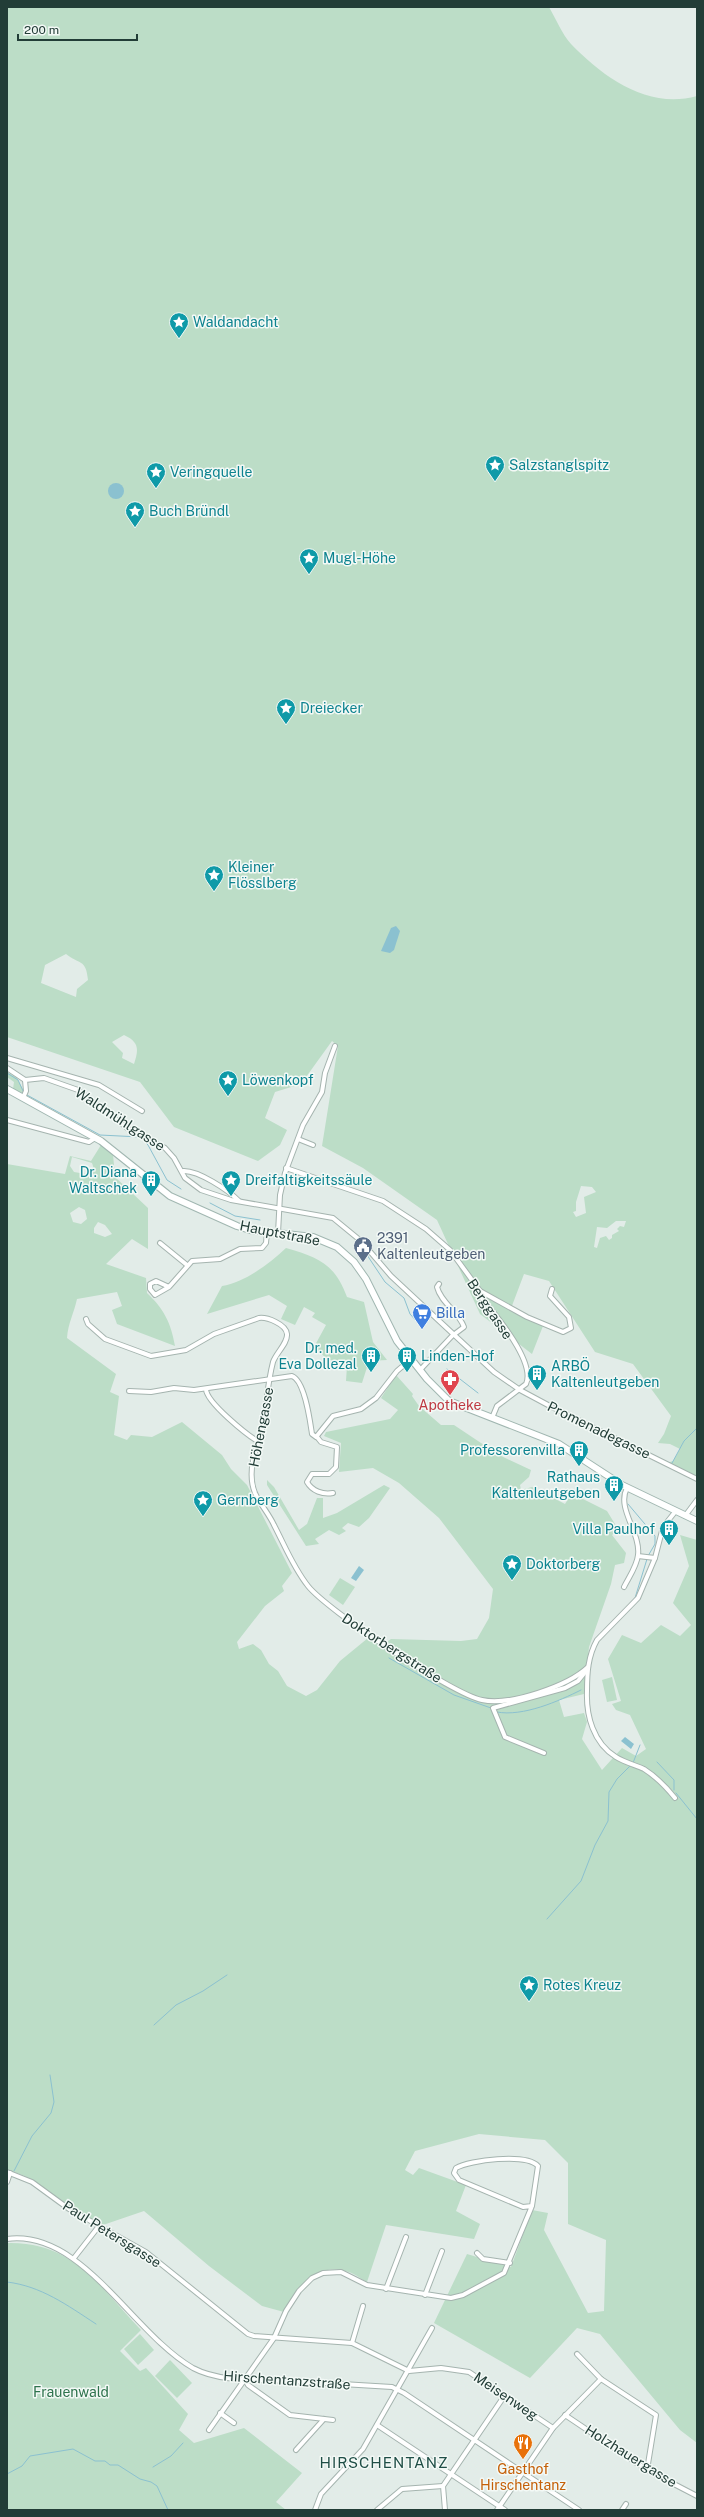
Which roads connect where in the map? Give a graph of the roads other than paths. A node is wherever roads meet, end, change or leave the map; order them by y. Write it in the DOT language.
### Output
graph roads {
  1 [pos="336,1046"];
  2 [pos="7,1058"];
  3 [pos="7,1068"];
  4 [pos="24,1080"];
  5 [pos="7,1089"];
  6 [pos="24,1095"];
  7 [pos="142,1112"];
  8 [pos="7,1120"];
  9 [pos="95,1138"];
  10 [pos="298,1139"];
  11 [pos="313,1145"];
  12 [pos="286,1168"];
  13 [pos="183,1171"];
  14 [pos="239,1202"];
  15 [pos="279,1210"];
  16 [pos="267,1232"];
  17 [pos="278,1233"];
  18 [pos="160,1243"];
  19 [pos="187,1265"];
  20 [pos="439,1284"];
  21 [pos="169,1287"];
  22 [pos="552,1289"];
  23 [pos="480,1292"];
  24 [pos="86,1319"];
  25 [pos="454,1335"];
  26 [pos="411,1359"];
  27 [pos="420,1370"];
  28 [pos="271,1377"];
  29 [pos="206,1389"];
  30 [pos="520,1390"];
  31 [pos="128,1391"];
  32 [pos="492,1418"];
  33 [pos="316,1437"];
  34 [pos="259,1442"];
  35 [pos="697,1479"];
  36 [pos="253,1488"];
  37 [pos="627,1488"];
  38 [pos="333,1493"];
  39 [pos="697,1500"];
  40 [pos="675,1512"];
  41 [pos="685,1516"];
  42 [pos="697,1521"];
  43 [pos="638,1556"];
  44 [pos="655,1558"];
  45 [pos="624,1587"];
  46 [pos="588,1667"];
  47 [pos="544,1753"];
  48 [pos="675,1798"];
  49 [pos="9,2173"];
  50 [pos="7,2182"];
  51 [pos="532,2206"];
  52 [pos="99,2226"];
  53 [pos="406,2237"];
  54 [pos="7,2239"];
  55 [pos="442,2250"];
  56 [pos="477,2253"];
  57 [pos="74,2258"];
  58 [pos="510,2263"];
  59 [pos="386,2289"];
  60 [pos="425,2295"];
  61 [pos="363,2306"];
  62 [pos="432,2328"];
  63 [pos="274,2338"];
  64 [pos="352,2343"];
  65 [pos="577,2354"];
  66 [pos="409,2370"];
  67 [pos="244,2378"];
  68 [pos="602,2378"];
  69 [pos="398,2390"];
  70 [pos="505,2396"];
  71 [pos="220,2413"];
  72 [pos="565,2415"];
  73 [pos="324,2419"];
  74 [pos="333,2420"];
  75 [pos="234,2423"];
  76 [pos="377,2425"];
  77 [pos="552,2428"];
  78 [pos="209,2430"];
  79 [pos="474,2440"];
  80 [pos="296,2450"];
  81 [pos="647,2470"];
  82 [pos="522,2472"];
  83 [pos="452,2473"];
  84 [pos="443,2486"];
  85 [pos="697,2496"];
  86 [pos="626,2504"];
  87 [pos="499,2508"];
  88 [pos="315,2510"];
  89 [pos="377,2510"];
  90 [pos="445,2510"];
  91 [pos="506,2510"];
  92 [pos="579,2510"];
  93 [pos="622,2510"];
  1 -- 10 [label="street"];
  2 -- 7 [label="street"];
  3 -- 4 [label="street"];
  4 -- 6 [label="street"];
  4 -- 13 [label="street, Waldmühlgasse"];
  5 -- 6 [label="main road, Hauptstraße"];
  6 -- 9 [label="main road, Hauptstraße"];
  8 -- 9 [label="street"];
  9 -- 16 [label="main road, Hauptstraße"];
  10 -- 11 [label="street"];
  10 -- 12 [label="street"];
  12 -- 15 [label="street"];
  12 -- 23 [label="street, Berggasse"];
  13 -- 14 [label="street"];
  13 -- 14 [label="street, Waldmühlgasse"];
  14 -- 15 [label="street, Promenadegasse"];
  15 -- 17 [label="street"];
  15 -- 25 [label="street, Promenadegasse"];
  16 -- 17 [label="main road, Hauptstraße"];
  16 -- 19 [label="street"];
  17 -- 26 [label="main road, Hauptstraße"];
  18 -- 19 [label="street"];
  19 -- 21 [label="street"];
  20 -- 25 [label="street"];
  21 -- 21 [label="street"];
  22 -- 23 [label="street"];
  23 -- 30 [label="street, Berggasse"];
  24 -- 28 [label="street, Höhengasse"];
  25 -- 27 [label="street"];
  25 -- 30 [label="street, Promenadegasse"];
  26 -- 27 [label="main road, Hauptstraße"];
  26 -- 33 [label="street"];
  27 -- 32 [label="main road, Hauptstraße"];
  28 -- 29 [label="street"];
  28 -- 33 [label="street"];
  28 -- 34 [label="street, Höhengasse"];
  29 -- 31 [label="street"];
  29 -- 34 [label="street"];
  30 -- 32 [label="street"];
  30 -- 35 [label="street, Promenadegasse"];
  32 -- 37 [label="main road, Hauptstraße"];
  33 -- 38 [label="street"];
  34 -- 36 [label="street, Höhengasse"];
  36 -- 46 [label="street, Doktorbergstraße"];
  37 -- 40 [label="main road, Hauptstraße"];
  37 -- 43 [label="street"];
  39 -- 41 [label="street"];
  40 -- 41 [label="main road, Hauptstraße"];
  40 -- 44 [label="street"];
  41 -- 42 [label="main road, Hauptstraße"];
  43 -- 44 [label="street"];
  43 -- 45 [label="street"];
  44 -- 46 [label="street"];
  46 -- 47 [label="street"];
  46 -- 48 [label="street"];
  49 -- 50 [label="street"];
  49 -- 52 [label="street, Paul Petersgasse"];
  51 -- 51 [label="street"];
  51 -- 58 [label="street"];
  52 -- 57 [label="street"];
  52 -- 63 [label="street, Paul Petersgasse"];
  53 -- 59 [label="street"];
  54 -- 57 [label="street, Hirschentanzstraße"];
  55 -- 60 [label="street"];
  56 -- 58 [label="street"];
  57 -- 67 [label="street, Hirschentanzstraße"];
  58 -- 60 [label="street"];
  59 -- 60 [label="street"];
  59 -- 63 [label="street"];
  61 -- 64 [label="street"];
  62 -- 66 [label="street"];
  63 -- 64 [label="street, Meisenweg"];
  63 -- 67 [label="street"];
  64 -- 66 [label="street, Meisenweg"];
  65 -- 68 [label="street"];
  66 -- 69 [label="street"];
  66 -- 70 [label="street, Meisenweg"];
  67 -- 69 [label="street, Hirschentanzstraße"];
  67 -- 71 [label="street"];
  67 -- 73 [label="street"];
  68 -- 72 [label="street"];
  68 -- 81 [label="street"];
  69 -- 76 [label="street"];
  69 -- 79 [label="street, Hirschentanzstraße"];
  70 -- 77 [label="street, Meisenweg"];
  70 -- 79 [label="street"];
  71 -- 75 [label="street"];
  71 -- 78 [label="street"];
  72 -- 77 [label="street"];
  72 -- 81 [label="street, Holzhauergasse"];
  73 -- 74 [label="street"];
  73 -- 80 [label="street"];
  76 -- 83 [label="street"];
  76 -- 88 [label="street"];
  77 -- 82 [label="street"];
  79 -- 82 [label="street, Hirschentanzstraße"];
  79 -- 83 [label="street"];
  81 -- 85 [label="street, Holzhauergasse"];
  82 -- 87 [label="street"];
  82 -- 92 [label="street, Hirschentanzstraße"];
  83 -- 84 [label="street"];
  83 -- 87 [label="street"];
  84 -- 89 [label="street"];
  84 -- 90 [label="street"];
  86 -- 93 [label="street"];
  87 -- 91 [label="street"];
}
